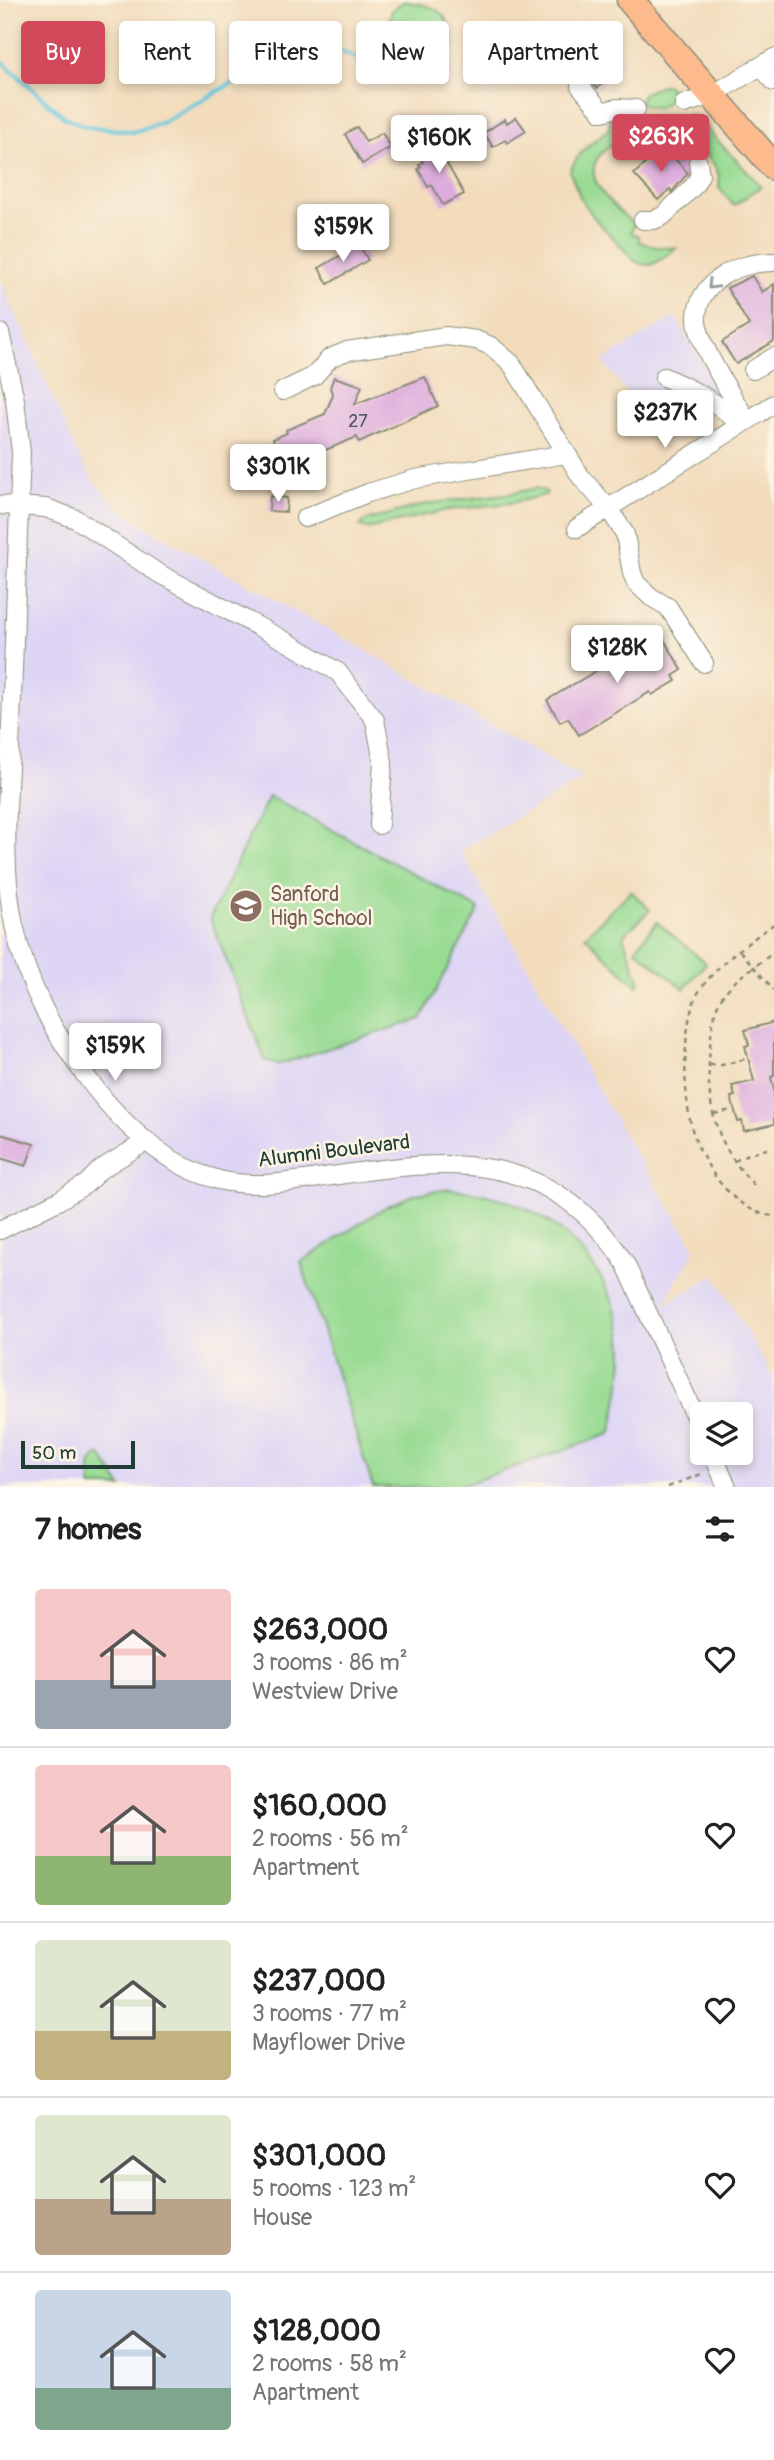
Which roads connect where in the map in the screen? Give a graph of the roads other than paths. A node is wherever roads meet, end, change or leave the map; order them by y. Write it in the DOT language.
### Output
graph roads {
  1 [pos="630,0"];
  2 [pos="767,62"];
  3 [pos="774,82"];
  4 [pos="580,86"];
  5 [pos="712,95"];
  6 [pos="684,104"];
  7 [pos="636,109"];
  8 [pos="698,163"];
  9 [pos="774,167"];
  10 [pos="643,220"];
  11 [pos="774,262"];
  12 [pos="0,333"];
  13 [pos="774,357"];
  14 [pos="753,370"];
  15 [pos="664,377"];
  16 [pos="284,391"];
  17 [pos="774,404"];
  18 [pos="744,423"];
  19 [pos="566,454"];
  20 [pos="0,505"];
  21 [pos="19,506"];
  22 [pos="608,509"];
  23 [pos="305,518"];
  24 [pos="577,528"];
  25 [pos="9,577"];
  26 [pos="8,598"];
  27 [pos="687,606"];
  28 [pos="668,607"];
  29 [pos="704,663"];
  30 [pos="379,825"];
  31 [pos="146,1141"];
  32 [pos="0,1230"];
  33 [pos="690,1405"];
  34 [pos="717,1465"];
  35 [pos="727,1487"];
  1 -- 5 [label="highway"];
  2 -- 3 [label="street"];
  2 -- 5 [label="street"];
  4 -- 7 [label="street"];
  5 -- 6 [label="street"];
  5 -- 9 [label="highway"];
  8 -- 10 [label="street"];
  11 -- 18 [label="street, one-way"];
  12 -- 21 [label="street, Alumni Boulevard"];
  13 -- 14 [label="street"];
  15 -- 18 [label="street"];
  16 -- 19 [label="street"];
  17 -- 18 [label="street"];
  18 -- 22 [label="street"];
  19 -- 22 [label="street"];
  19 -- 23 [label="street"];
  20 -- 21 [label="street"];
  21 -- 25 [label="street, Alumni Boulevard"];
  21 -- 30 [label="street"];
  22 -- 24 [label="street"];
  22 -- 28 [label="street"];
  25 -- 26 [label="street, Alumni Boulevard"];
  26 -- 31 [label="street, Alumni Boulevard"];
  27 -- 28 [label="street"];
  28 -- 29 [label="street"];
  31 -- 32 [label="street"];
  31 -- 33 [label="street, Alumni Boulevard"];
  34 -- 35 [label="street"];
}
